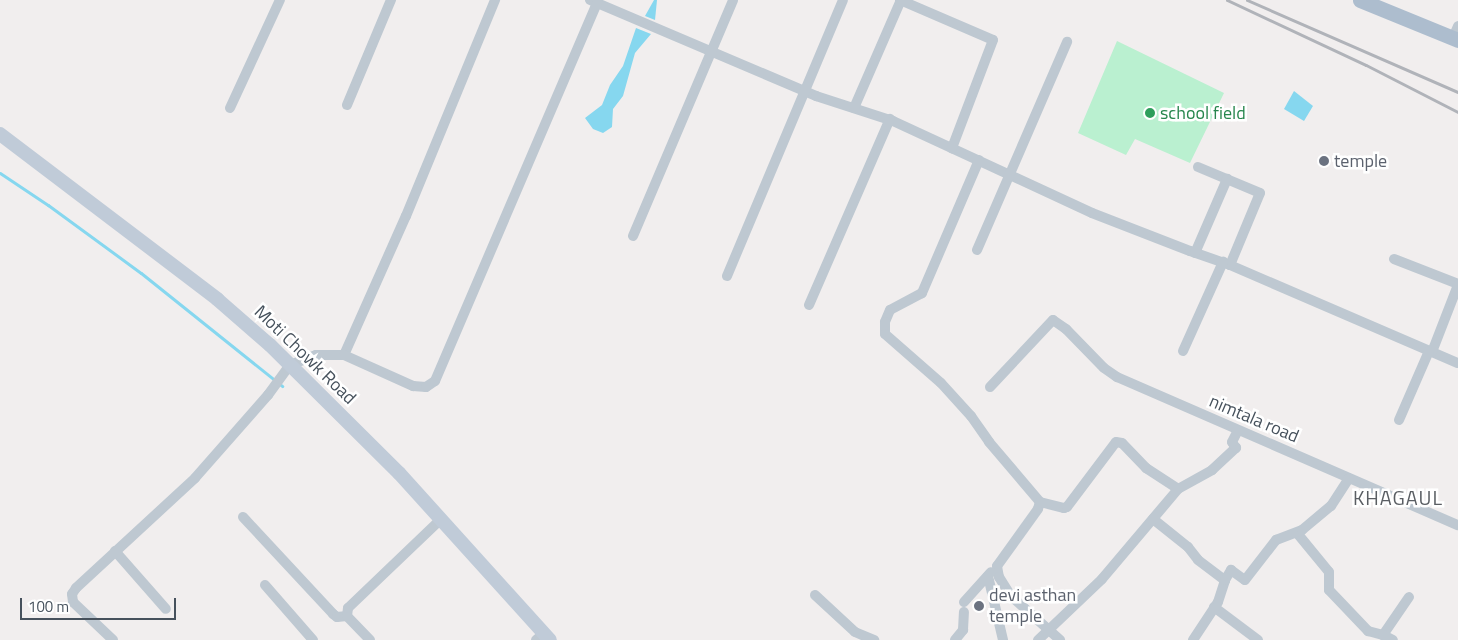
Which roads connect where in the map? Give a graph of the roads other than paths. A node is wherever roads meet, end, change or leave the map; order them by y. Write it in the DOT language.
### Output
graph roads {
  1 [pos="280,0"];
  2 [pos="390,0"];
  3 [pos="495,0"];
  4 [pos="733,0"];
  5 [pos="844,0"];
  6 [pos="900,0"];
  7 [pos="1360,0"];
  8 [pos="594,2"];
  9 [pos="1456,35"];
  10 [pos="1067,42"];
  11 [pos="712,51"];
  12 [pos="805,91"];
  13 [pos="347,105"];
  14 [pos="230,108"];
  15 [pos="854,108"];
  16 [pos="890,120"];
  17 [pos="0,134"];
  18 [pos="952,148"];
  19 [pos="979,160"];
  20 [pos="1198,167"];
  21 [pos="1010,175"];
  22 [pos="1226,179"];
  23 [pos="632,236"];
  24 [pos="977,250"];
  25 [pos="1195,253"];
  26 [pos="1394,259"];
  27 [pos="1226,264"];
  28 [pos="727,276"];
  29 [pos="1458,284"];
  30 [pos="810,306"];
  31 [pos="1183,351"];
  32 [pos="1431,351"];
  33 [pos="344,354"];
  34 [pos="1458,363"];
  35 [pos="290,365"];
  36 [pos="990,387"];
  37 [pos="1399,420"];
  38 [pos="1238,430"];
  39 [pos="1350,478"];
  40 [pos="1178,489"];
  41 [pos="1040,502"];
  42 [pos="243,517"];
  43 [pos="1153,518"];
  44 [pos="441,519"];
  45 [pos="1458,525"];
  46 [pos="1297,533"];
  47 [pos="115,552"];
  48 [pos="997,566"];
  49 [pos="988,576"];
  50 [pos="1225,580"];
  51 [pos="265,585"];
  52 [pos="815,595"];
  53 [pos="1409,597"];
  54 [pos="1214,607"];
  55 [pos="166,609"];
  56 [pos="348,616"];
  57 [pos="1050,629"];
  58 [pos="543,638"];
  59 [pos="1388,638"];
  60 [pos="113,640"];
  61 [pos="313,640"];
  62 [pos="370,640"];
  63 [pos="874,640"];
  64 [pos="955,640"];
  65 [pos="1003,640"];
  66 [pos="1038,640"];
  67 [pos="1060,640"];
  68 [pos="1194,640"];
  69 [pos="1258,640"];
  1 -- 14 [label="street"];
  2 -- 13 [label="street"];
  3 -- 33 [label="street"];
  4 -- 11 [label="street"];
  5 -- 12 [label="street"];
  6 -- 15 [label="street"];
  6 -- 18 [label="street"];
  7 -- 9 [label="main road"];
  8 -- 11 [label="street"];
  8 -- 33 [label="street"];
  10 -- 21 [label="street"];
  11 -- 12 [label="street"];
  11 -- 23 [label="street"];
  12 -- 15 [label="street"];
  12 -- 28 [label="street"];
  15 -- 16 [label="street"];
  16 -- 18 [label="street"];
  16 -- 30 [label="street"];
  17 -- 35 [label="street, Moti Chowk Road"];
  18 -- 19 [label="street"];
  19 -- 21 [label="street"];
  19 -- 41 [label="street"];
  20 -- 22 [label="street"];
  21 -- 24 [label="street"];
  21 -- 25 [label="street"];
  22 -- 25 [label="street"];
  22 -- 27 [label="street"];
  25 -- 27 [label="street"];
  26 -- 29 [label="street"];
  27 -- 31 [label="street"];
  27 -- 32 [label="street"];
  29 -- 32 [label="street"];
  32 -- 34 [label="street"];
  32 -- 37 [label="street"];
  33 -- 35 [label="street"];
  35 -- 44 [label="street, Moti Chowk Road"];
  35 -- 47 [label="street"];
  36 -- 38 [label="street, nimtala road"];
  38 -- 39 [label="street, nimtala road"];
  38 -- 40 [label="street"];
  39 -- 45 [label="street, nimtala road"];
  39 -- 46 [label="street"];
  40 -- 41 [label="street"];
  40 -- 43 [label="street"];
  41 -- 48 [label="street"];
  42 -- 56 [label="street"];
  43 -- 50 [label="street"];
  43 -- 57 [label="street"];
  44 -- 56 [label="street"];
  44 -- 58 [label="street, Moti Chowk Road"];
  46 -- 50 [label="street"];
  46 -- 59 [label="street"];
  47 -- 55 [label="street"];
  47 -- 60 [label="street"];
  48 -- 49 [label="street"];
  48 -- 57 [label="street"];
  49 -- 64 [label="street"];
  49 -- 65 [label="street"];
  50 -- 54 [label="street"];
  51 -- 61 [label="street"];
  52 -- 63 [label="street"];
  53 -- 59 [label="street"];
  54 -- 68 [label="street"];
  54 -- 69 [label="street"];
  56 -- 62 [label="street"];
  57 -- 66 [label="street"];
  57 -- 67 [label="street"];
}
